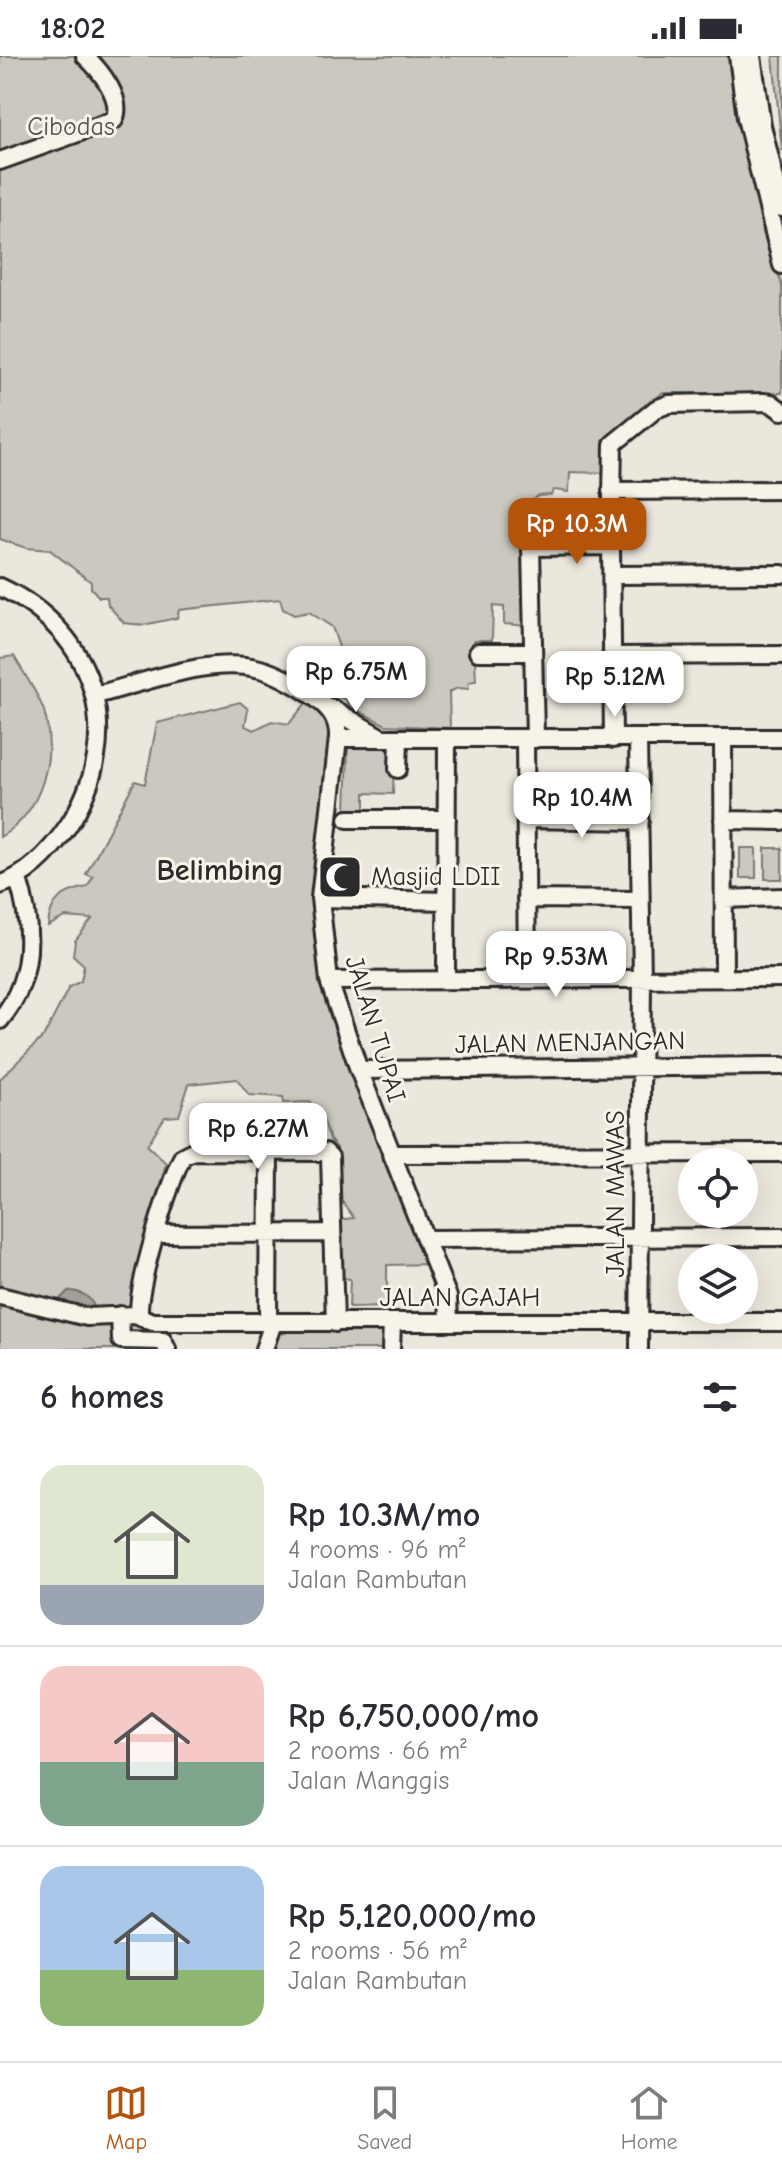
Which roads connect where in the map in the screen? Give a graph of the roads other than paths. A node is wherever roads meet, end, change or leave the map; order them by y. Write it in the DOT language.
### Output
graph roads {
  1 [pos="85,56"];
  2 [pos="738,56"];
  3 [pos="752,56"];
  4 [pos="0,161"];
  5 [pos="782,208"];
  6 [pos="782,265"];
  7 [pos="782,411"];
  8 [pos="782,490"];
  9 [pos="611,491"];
  10 [pos="611,546"];
  11 [pos="782,574"];
  12 [pos="612,575"];
  13 [pos="0,587"];
  14 [pos="478,652"];
  15 [pos="533,652"];
  16 [pos="782,655"];
  17 [pos="611,656"];
  18 [pos="96,695"];
  19 [pos="326,706"];
  20 [pos="338,738"];
  21 [pos="381,738"];
  22 [pos="399,738"];
  23 [pos="723,738"];
  24 [pos="782,738"];
  25 [pos="447,739"];
  26 [pos="530,739"];
  27 [pos="613,739"];
  28 [pos="638,739"];
  29 [pos="398,769"];
  30 [pos="348,819"];
  31 [pos="447,819"];
  32 [pos="526,819"];
  33 [pos="723,820"];
  34 [pos="640,821"];
  35 [pos="782,821"];
  36 [pos="18,879"];
  37 [pos="0,885"];
  38 [pos="782,897"];
  39 [pos="320,898"];
  40 [pos="526,899"];
  41 [pos="724,899"];
  42 [pos="639,900"];
  43 [pos="446,901"];
  44 [pos="724,978"];
  45 [pos="782,978"];
  46 [pos="527,979"];
  47 [pos="642,979"];
  48 [pos="446,980"];
  49 [pos="329,981"];
  50 [pos="0,1020"];
  51 [pos="641,1066"];
  52 [pos="782,1066"];
  53 [pos="359,1070"];
  54 [pos="269,1152"];
  55 [pos="640,1152"];
  56 [pos="782,1153"];
  57 [pos="391,1154"];
  58 [pos="268,1233"];
  59 [pos="332,1233"];
  60 [pos="156,1234"];
  61 [pos="640,1237"];
  62 [pos="782,1237"];
  63 [pos="425,1239"];
  64 [pos="0,1296"];
  65 [pos="120,1315"];
  66 [pos="140,1316"];
  67 [pos="449,1321"];
  68 [pos="639,1322"];
  69 [pos="782,1322"];
  70 [pos="271,1323"];
  71 [pos="335,1323"];
  72 [pos="392,1323"];
  73 [pos="167,1349"];
  74 [pos="264,1349"];
  75 [pos="391,1349"];
  76 [pos="639,1349"];
  1 -- 4 [label="street"];
  2 -- 6 [label="street"];
  3 -- 5 [label="street"];
  7 -- 9 [label="street"];
  8 -- 9 [label="street"];
  9 -- 10 [label="street"];
  10 -- 12 [label="street"];
  10 -- 15 [label="street"];
  11 -- 12 [label="street"];
  12 -- 17 [label="street"];
  13 -- 18 [label="street"];
  14 -- 15 [label="street"];
  15 -- 26 [label="street"];
  16 -- 17 [label="street"];
  17 -- 27 [label="street"];
  18 -- 19 [label="street"];
  18 -- 36 [label="street"];
  19 -- 20 [label="street"];
  19 -- 21 [label="street"];
  20 -- 21 [label="street"];
  20 -- 39 [label="street, JALAN TUPAI"];
  21 -- 22 [label="street"];
  22 -- 25 [label="street"];
  22 -- 29 [label="street"];
  23 -- 24 [label="street"];
  23 -- 28 [label="street"];
  23 -- 33 [label="street"];
  25 -- 26 [label="street"];
  25 -- 31 [label="street"];
  26 -- 27 [label="street"];
  26 -- 32 [label="street"];
  27 -- 28 [label="street"];
  28 -- 34 [label="street, JALAN MAWAS"];
  30 -- 31 [label="street"];
  31 -- 43 [label="street"];
  32 -- 34 [label="street"];
  32 -- 40 [label="street"];
  33 -- 35 [label="street"];
  33 -- 41 [label="street"];
  34 -- 42 [label="street, JALAN MAWAS"];
  36 -- 37 [label="street"];
  36 -- 50 [label="street"];
  38 -- 41 [label="street"];
  39 -- 43 [label="street"];
  39 -- 49 [label="street, JALAN TUPAI"];
  40 -- 42 [label="street"];
  40 -- 46 [label="street"];
  41 -- 44 [label="street"];
  42 -- 47 [label="street, JALAN MAWAS"];
  43 -- 48 [label="street"];
  44 -- 45 [label="street"];
  44 -- 47 [label="street"];
  46 -- 47 [label="street"];
  46 -- 48 [label="street"];
  47 -- 51 [label="street, JALAN MAWAS"];
  48 -- 49 [label="street"];
  49 -- 53 [label="street, JALAN TUPAI"];
  51 -- 52 [label="street, JALAN MENJANGAN"];
  51 -- 53 [label="street, JALAN MENJANGAN"];
  51 -- 55 [label="street, JALAN MAWAS"];
  53 -- 57 [label="street, JALAN TUPAI"];
  54 -- 58 [label="street"];
  54 -- 59 [label="street"];
  54 -- 60 [label="street"];
  55 -- 56 [label="street"];
  55 -- 57 [label="street"];
  55 -- 61 [label="street, JALAN MAWAS"];
  57 -- 63 [label="street, JALAN TUPAI"];
  58 -- 59 [label="street"];
  58 -- 60 [label="street"];
  58 -- 70 [label="street"];
  59 -- 71 [label="street"];
  60 -- 66 [label="street"];
  61 -- 62 [label="street"];
  61 -- 63 [label="street"];
  61 -- 68 [label="street, JALAN MAWAS"];
  63 -- 67 [label="street, JALAN TUPAI"];
  64 -- 65 [label="street, JALAN GAJAH"];
  65 -- 66 [label="street, JALAN GAJAH"];
  65 -- 73 [label="street"];
  66 -- 70 [label="street, JALAN GAJAH"];
  67 -- 68 [label="street, JALAN GAJAH"];
  67 -- 72 [label="street, JALAN GAJAH"];
  68 -- 69 [label="street, JALAN GAJAH"];
  68 -- 76 [label="street, JALAN MAWAS"];
  70 -- 71 [label="street, JALAN GAJAH"];
  70 -- 74 [label="street"];
  71 -- 72 [label="street, JALAN GAJAH"];
  72 -- 75 [label="street"];
}
